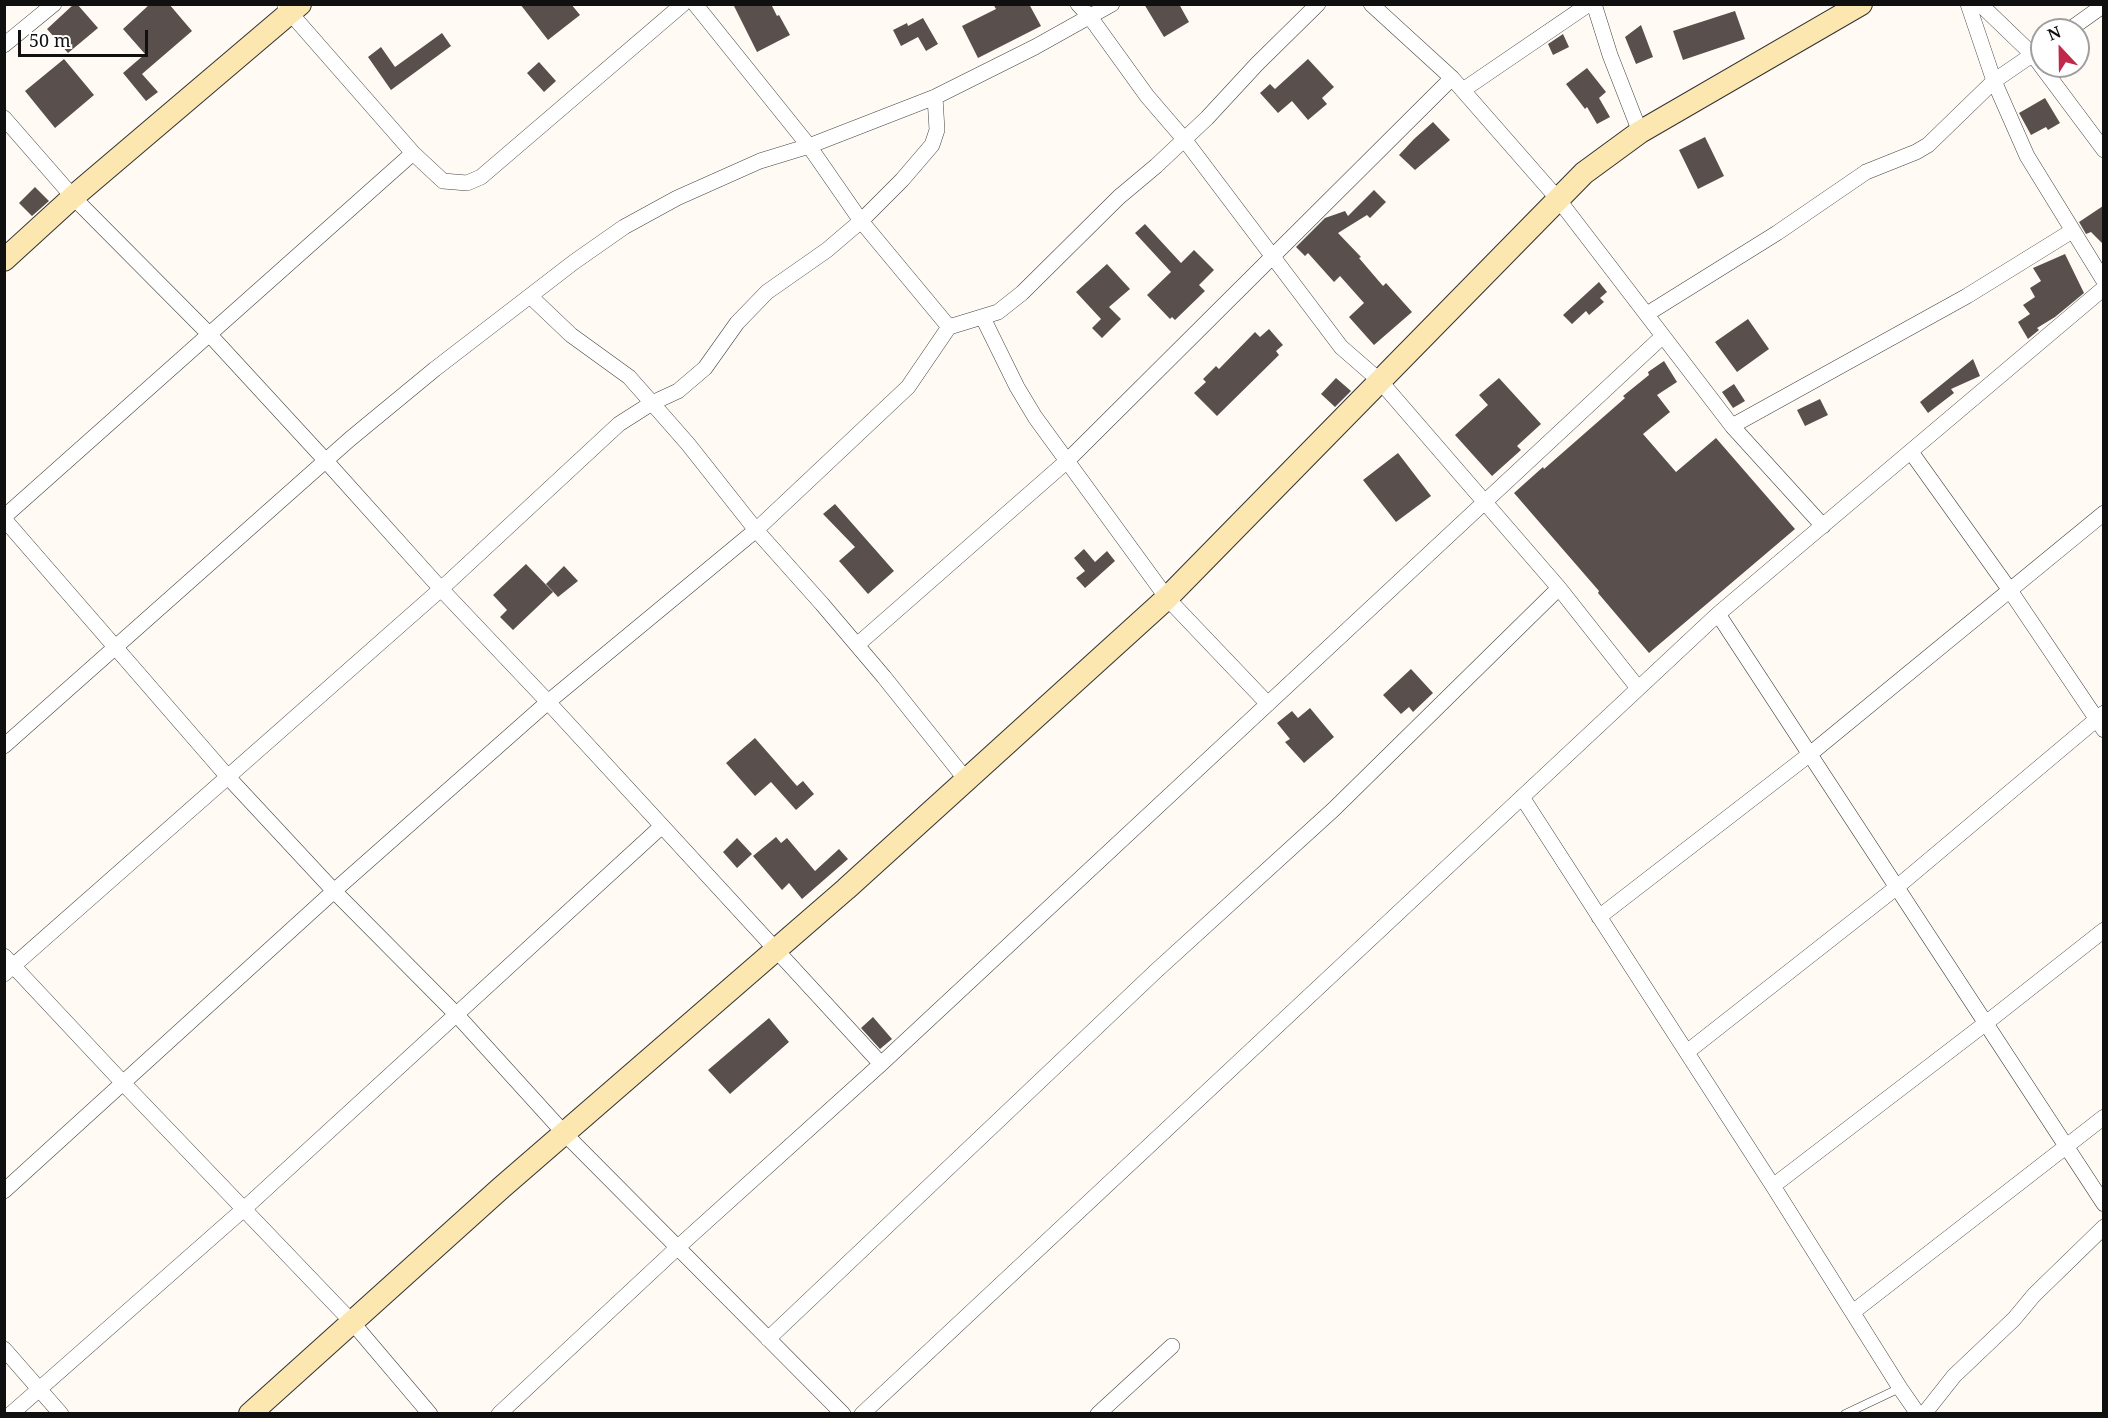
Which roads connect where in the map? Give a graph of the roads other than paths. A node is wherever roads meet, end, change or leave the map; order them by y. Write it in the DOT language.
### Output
graph roads {
  1 [pos="54,4"];
  2 [pos="683,4"];
  3 [pos="695,4"];
  4 [pos="1078,4"];
  5 [pos="1112,4"];
  6 [pos="1318,4"];
  7 [pos="1371,4"];
  8 [pos="1588,4"];
  9 [pos="1593,4"];
  10 [pos="1862,4"];
  11 [pos="1968,4"];
  12 [pos="1980,4"];
  13 [pos="2103,5"];
  14 [pos="291,7"];
  15 [pos="1090,17"];
  16 [pos="2085,18"];
  17 [pos="4,45"];
  18 [pos="2030,46"];
  19 [pos="2030,57"];
  20 [pos="1452,78"];
  21 [pos="2055,78"];
  22 [pos="1994,81"];
  23 [pos="1463,90"];
  24 [pos="935,97"];
  25 [pos="4,118"];
  26 [pos="1640,132"];
  27 [pos="1184,139"];
  28 [pos="809,146"];
  29 [pos="2103,150"];
  30 [pos="413,153"];
  31 [pos="73,197"];
  32 [pos="1558,199"];
  33 [pos="861,221"];
  34 [pos="2072,231"];
  35 [pos="1273,256"];
  36 [pos="4,260"];
  37 [pos="2103,281"];
  38 [pos="2103,288"];
  39 [pos="530,296"];
  40 [pos="1647,314"];
  41 [pos="983,318"];
  42 [pos="949,327"];
  43 [pos="210,335"];
  44 [pos="1664,336"];
  45 [pos="1380,381"];
  46 [pos="652,403"];
  47 [pos="1732,426"];
  48 [pos="1911,452"];
  49 [pos="326,461"];
  50 [pos="1067,461"];
  51 [pos="1485,502"];
  52 [pos="2103,513"];
  53 [pos="4,518"];
  54 [pos="1823,526"];
  55 [pos="756,530"];
  56 [pos="1559,588"];
  57 [pos="441,589"];
  58 [pos="2009,589"];
  59 [pos="1167,598"];
  60 [pos="1718,614"];
  61 [pos="857,645"];
  62 [pos="116,647"];
  63 [pos="1638,688"];
  64 [pos="548,702"];
  65 [pos="1268,704"];
  66 [pos="2101,721"];
  67 [pos="4,746"];
  68 [pos="1810,754"];
  69 [pos="228,777"];
  70 [pos="967,781"];
  71 [pos="1522,797"];
  72 [pos="662,826"];
  73 [pos="1897,887"];
  74 [pos="334,891"];
  75 [pos="1599,916"];
  76 [pos="2103,930"];
  77 [pos="776,949"];
  78 [pos="8,965"];
  79 [pos="456,1014"];
  80 [pos="1986,1023"];
  81 [pos="1687,1052"];
  82 [pos="881,1064"];
  83 [pos="124,1084"];
  84 [pos="2103,1117"];
  85 [pos="564,1133"];
  86 [pos="2066,1146"];
  87 [pos="1773,1186"];
  88 [pos="4,1191"];
  89 [pos="2103,1204"];
  90 [pos="244,1208"];
  91 [pos="2103,1227"];
  92 [pos="677,1248"];
  93 [pos="1853,1312"];
  94 [pos="352,1322"];
  95 [pos="768,1339"];
  96 [pos="1172,1346"];
  97 [pos="4,1349"];
  98 [pos="1900,1388"];
  99 [pos="39,1389"];
  100 [pos="12,1413"];
  101 [pos="61,1413"];
  102 [pos="250,1413"];
  103 [pos="430,1413"];
  104 [pos="499,1413"];
  105 [pos="843,1413"];
  106 [pos="862,1413"];
  107 [pos="1098,1413"];
  108 [pos="1845,1413"];
  109 [pos="1918,1413"];
  110 [pos="1924,1413"];
  1 -- 17 [label="street"];
  2 -- 30 [label="street"];
  3 -- 28 [label="street"];
  4 -- 15 [label="street"];
  5 -- 15 [label="street"];
  6 -- 27 [label="street"];
  7 -- 20 [label="street"];
  8 -- 23 [label="street"];
  9 -- 26 [label="street"];
  10 -- 26 [label="street"];
  11 -- 22 [label="street"];
  12 -- 18 [label="street"];
  13 -- 16 [label="street"];
  14 -- 30 [label="street"];
  14 -- 31 [label="street"];
  15 -- 24 [label="street"];
  15 -- 27 [label="street"];
  19 -- 22 [label="street"];
  20 -- 23 [label="street"];
  20 -- 35 [label="street"];
  21 -- 29 [label="street"];
  22 -- 34 [label="street"];
  22 -- 40 [label="street"];
  23 -- 32 [label="street"];
  24 -- 28 [label="street"];
  24 -- 33 [label="street"];
  25 -- 31 [label="street"];
  26 -- 32 [label="street"];
  27 -- 35 [label="street"];
  27 -- 41 [label="street"];
  28 -- 33 [label="street"];
  28 -- 39 [label="street"];
  30 -- 43 [label="street"];
  31 -- 36 [label="street"];
  31 -- 43 [label="street"];
  32 -- 40 [label="street"];
  32 -- 45 [label="street"];
  33 -- 42 [label="street"];
  33 -- 46 [label="street"];
  34 -- 37 [label="street"];
  34 -- 47 [label="street"];
  35 -- 45 [label="street"];
  35 -- 50 [label="street"];
  38 -- 48 [label="street"];
  39 -- 46 [label="street"];
  39 -- 49 [label="street"];
  40 -- 44 [label="street"];
  41 -- 42 [label="street"];
  41 -- 50 [label="street"];
  42 -- 55 [label="street"];
  43 -- 49 [label="street"];
  43 -- 53 [label="street"];
  44 -- 47 [label="street"];
  44 -- 51 [label="street"];
  45 -- 51 [label="street"];
  45 -- 59 [label="street"];
  46 -- 55 [label="street"];
  46 -- 57 [label="street"];
  47 -- 54 [label="street"];
  48 -- 54 [label="street"];
  48 -- 58 [label="street"];
  49 -- 57 [label="street"];
  49 -- 62 [label="street"];
  50 -- 59 [label="street"];
  50 -- 61 [label="street"];
  51 -- 56 [label="street"];
  51 -- 65 [label="street"];
  52 -- 58 [label="street"];
  53 -- 62 [label="street"];
  54 -- 60 [label="street"];
  55 -- 61 [label="street"];
  55 -- 64 [label="street"];
  56 -- 63 [label="street"];
  56 -- 95 [label="street"];
  57 -- 64 [label="street"];
  57 -- 69 [label="street"];
  58 -- 66 [label="street"];
  58 -- 68 [label="street"];
  59 -- 65 [label="street"];
  59 -- 70 [label="street"];
  60 -- 63 [label="street"];
  60 -- 68 [label="street"];
  61 -- 70 [label="street"];
  62 -- 67 [label="street"];
  62 -- 69 [label="street"];
  63 -- 71 [label="street"];
  64 -- 72 [label="street"];
  64 -- 74 [label="street"];
  65 -- 82 [label="street"];
  66 -- 73 [label="street"];
  68 -- 73 [label="street"];
  68 -- 75 [label="street"];
  69 -- 74 [label="street"];
  69 -- 78 [label="street"];
  70 -- 77 [label="street"];
  71 -- 75 [label="street"];
  71 -- 106 [label="street"];
  72 -- 77 [label="street"];
  72 -- 79 [label="street"];
  73 -- 80 [label="street"];
  73 -- 81 [label="street"];
  74 -- 79 [label="street"];
  74 -- 83 [label="street"];
  75 -- 81 [label="street"];
  76 -- 80 [label="street"];
  77 -- 82 [label="street"];
  77 -- 85 [label="street"];
  78 -- 83 [label="street"];
  79 -- 85 [label="street"];
  79 -- 90 [label="street"];
  80 -- 86 [label="street"];
  80 -- 87 [label="street"];
  81 -- 87 [label="street"];
  82 -- 92 [label="street"];
  83 -- 88 [label="street"];
  83 -- 90 [label="street"];
  84 -- 86 [label="street"];
  85 -- 92 [label="street"];
  85 -- 94 [label="street"];
  86 -- 89 [label="street"];
  86 -- 93 [label="street"];
  87 -- 93 [label="street"];
  90 -- 94 [label="street"];
  90 -- 99 [label="street"];
  91 -- 110 [label="street"];
  92 -- 95 [label="street"];
  92 -- 104 [label="street"];
  93 -- 98 [label="street"];
  94 -- 102 [label="street"];
  94 -- 103 [label="street"];
  95 -- 105 [label="street"];
  96 -- 107 [label="street"];
  97 -- 99 [label="street"];
  98 -- 108 [label="lane"];
  98 -- 109 [label="street"];
  99 -- 100 [label="street"];
  99 -- 101 [label="street"];
}
